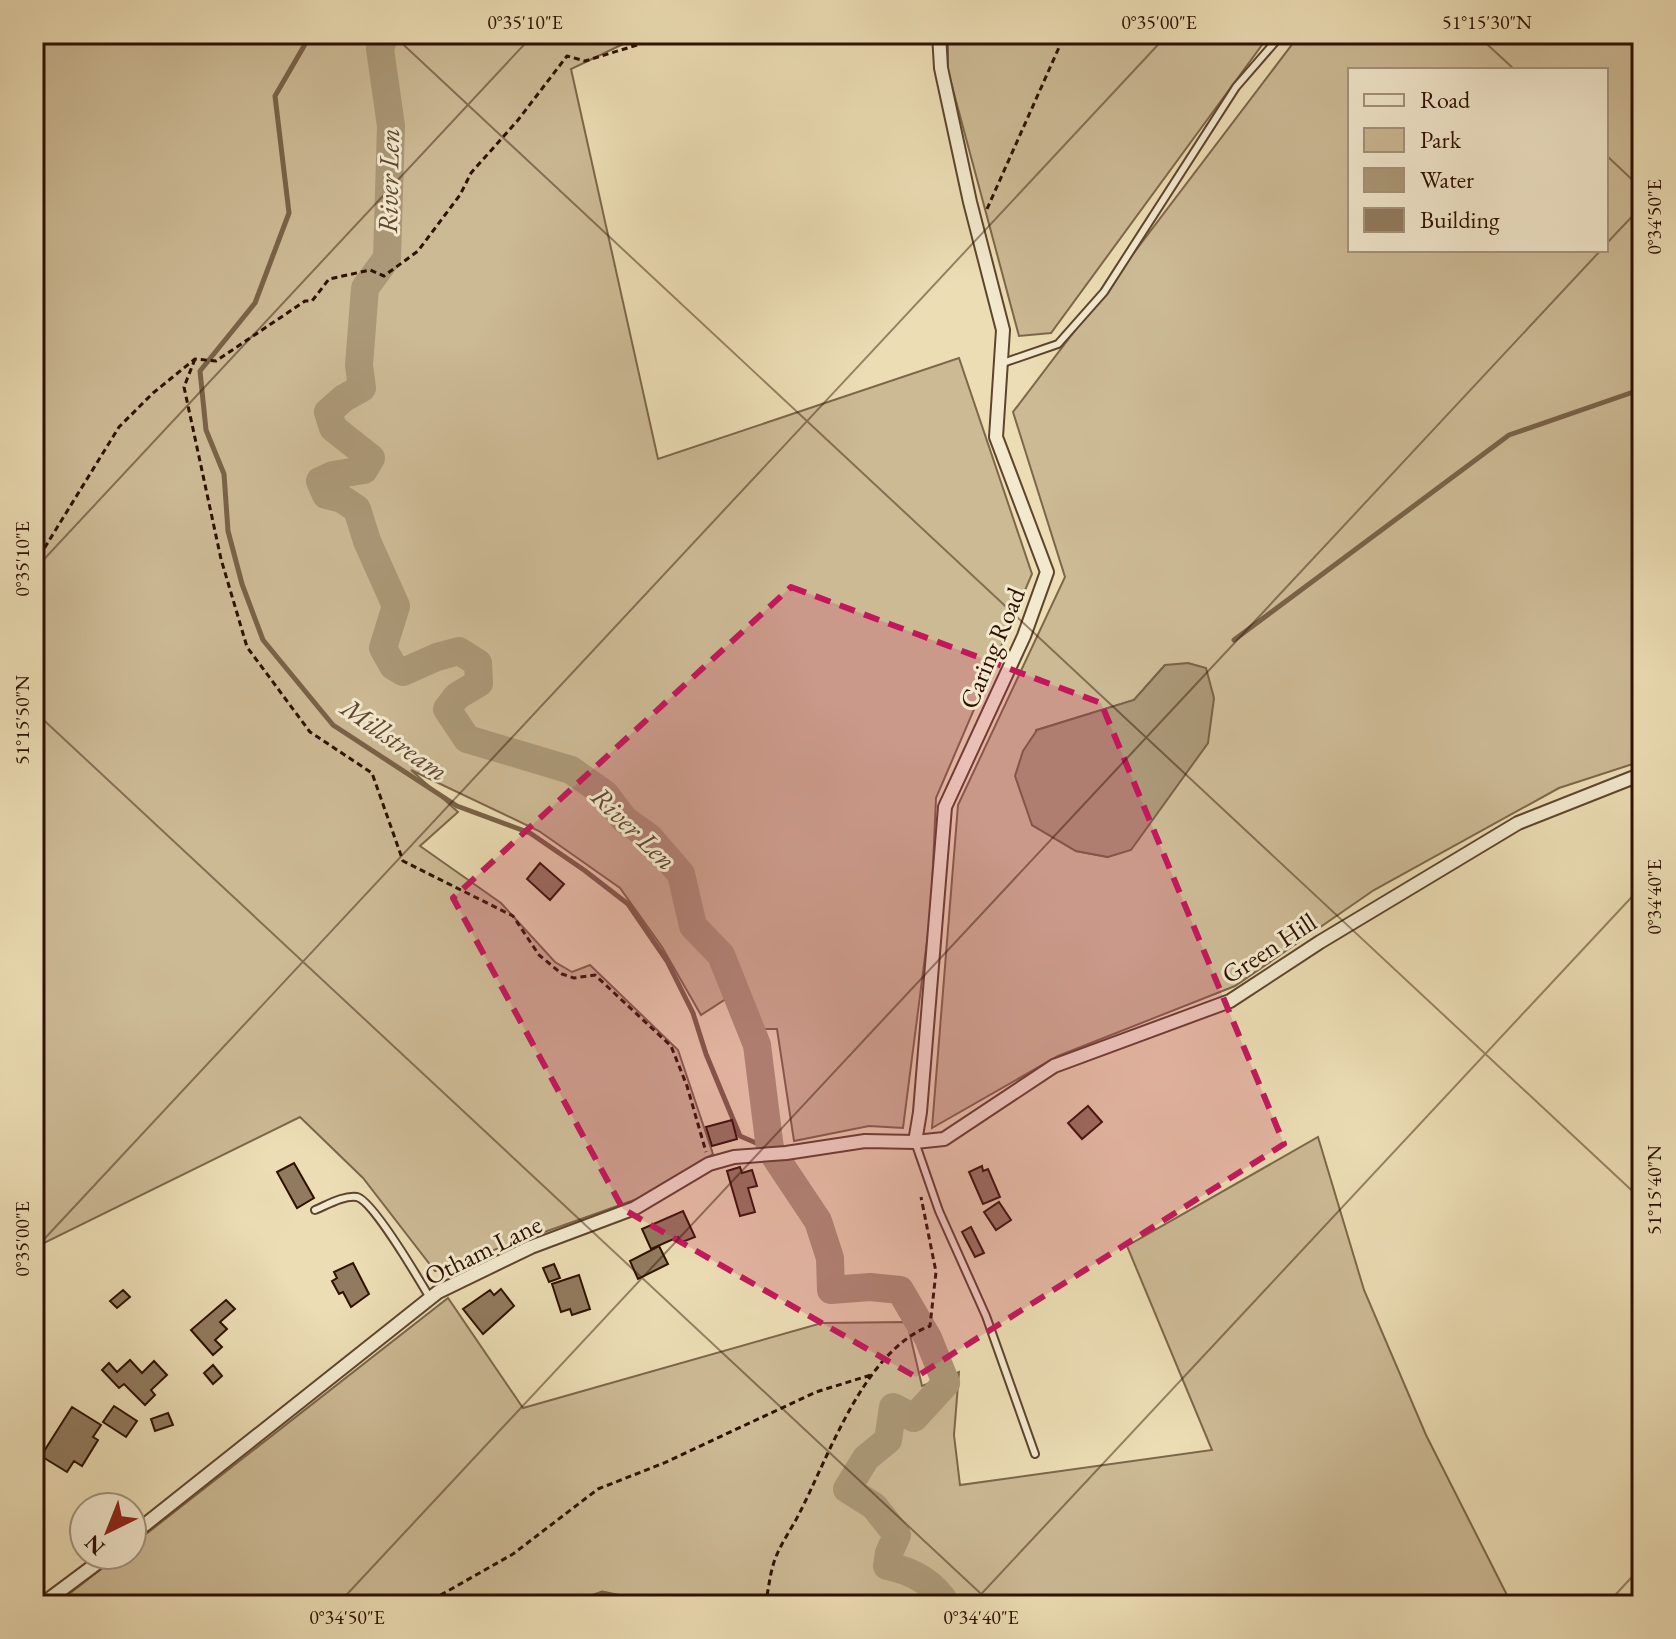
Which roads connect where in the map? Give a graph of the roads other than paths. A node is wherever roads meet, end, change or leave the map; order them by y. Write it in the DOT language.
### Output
graph roads {
  1 [pos="939,34"];
  2 [pos="1282,34"];
  3 [pos="1000,364"];
  4 [pos="1642,774"];
  5 [pos="915,1142"];
  6 [pos="315,1210"];
  7 [pos="430,1298"];
  8 [pos="1035,1454"];
  9 [pos="148,1522"];
  10 [pos="87,1571"];
  11 [pos="41,1605"];
  1 -- 3 [label="street, Caring Road"];
  2 -- 3 [label="lane"];
  3 -- 5 [label="street, Caring Road"];
  4 -- 5 [label="street, Green Hill"];
  5 -- 7 [label="street, Otham Lane"];
  5 -- 8 [label="lane"];
  6 -- 7 [label="lane"];
  7 -- 9 [label="street, Otham Lane"];
  10 -- 11 [label="street"];
}
